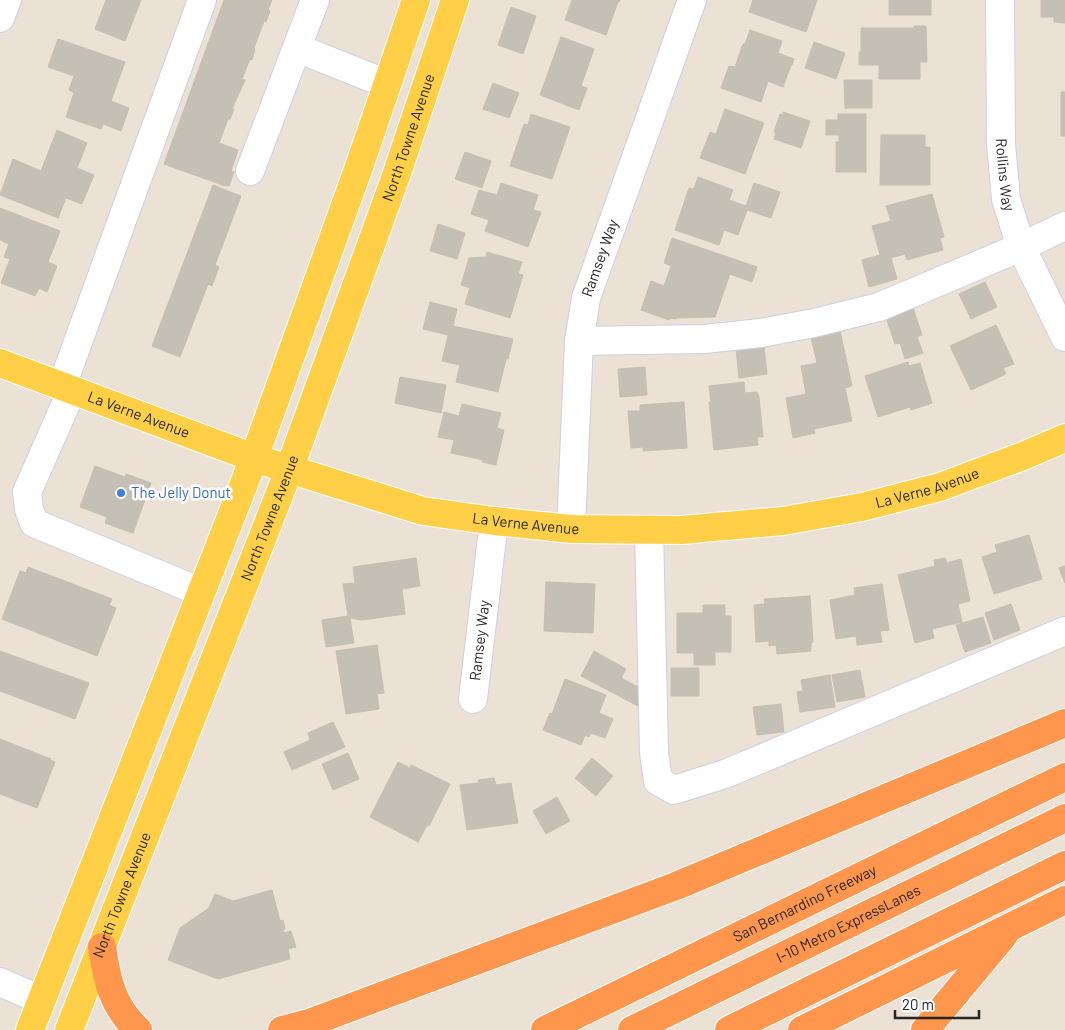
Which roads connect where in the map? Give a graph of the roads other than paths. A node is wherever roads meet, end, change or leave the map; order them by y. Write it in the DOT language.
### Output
graph roads {
  1 [pos="7,0"];
  2 [pos="202,0"];
  3 [pos="315,0"];
  4 [pos="416,0"];
  5 [pos="455,0"];
  6 [pos="692,0"];
  7 [pos="1000,0"];
  8 [pos="0,18"];
  9 [pos="297,48"];
  10 [pos="388,84"];
  11 [pos="250,170"];
  12 [pos="1065,226"];
  13 [pos="1021,247"];
  14 [pos="1065,337"];
  15 [pos="579,341"];
  16 [pos="2,369"];
  17 [pos="67,388"];
  18 [pos="1065,438"];
  19 [pos="254,458"];
  20 [pos="289,470"];
  21 [pos="494,521"];
  22 [pos="571,529"];
  23 [pos="648,530"];
  24 [pos="201,592"];
  25 [pos="1065,631"];
  26 [pos="473,699"];
  27 [pos="1065,723"];
  28 [pos="1065,777"];
  29 [pos="1065,818"];
  30 [pos="1065,865"];
  31 [pos="1065,900"];
  32 [pos="1010,927"];
  33 [pos="102,946"];
  34 [pos="0,982"];
  35 [pos="41,1000"];
  36 [pos="30,1030"];
  37 [pos="69,1030"];
  38 [pos="138,1030"];
  39 [pos="282,1030"];
  40 [pos="545,1030"];
  41 [pos="632,1030"];
  42 [pos="729,1030"];
  43 [pos="802,1030"];
  44 [pos="925,1030"];
  1 -- 8 [label="street"];
  2 -- 17 [label="street"];
  3 -- 9 [label="street"];
  4 -- 10 [label="main road"];
  5 -- 20 [label="main road, North Towne Avenue"];
  6 -- 15 [label="street, Ramsey Way"];
  7 -- 13 [label="street, Rollins Way"];
  9 -- 10 [label="street"];
  9 -- 11 [label="street"];
  10 -- 19 [label="main road"];
  12 -- 13 [label="street"];
  13 -- 14 [label="street, Rollins Way"];
  13 -- 15 [label="street"];
  15 -- 22 [label="street, Ramsey Way"];
  16 -- 17 [label="main road, La Verne Avenue"];
  17 -- 19 [label="main road, La Verne Avenue"];
  17 -- 24 [label="street"];
  18 -- 23 [label="main road, La Verne Avenue"];
  19 -- 20 [label="main road, La Verne Avenue"];
  19 -- 24 [label="main road"];
  20 -- 21 [label="main road, La Verne Avenue"];
  20 -- 33 [label="main road, North Towne Avenue"];
  21 -- 22 [label="main road, La Verne Avenue"];
  21 -- 26 [label="street, Ramsey Way"];
  22 -- 23 [label="main road, La Verne Avenue"];
  23 -- 25 [label="street"];
  24 -- 35 [label="main road"];
  27 -- 39 [label="highway"];
  28 -- 40 [label="highway, San Bernardino Freeway"];
  29 -- 41 [label="highway, I-10 Metro ExpressLanes"];
  30 -- 42 [label="highway"];
  31 -- 32 [label="highway"];
  32 -- 43 [label="highway"];
  32 -- 44 [label="highway"];
  33 -- 37 [label="main road, North Towne Avenue"];
  33 -- 38 [label="highway"];
  34 -- 35 [label="street"];
  35 -- 36 [label="main road"];
}
